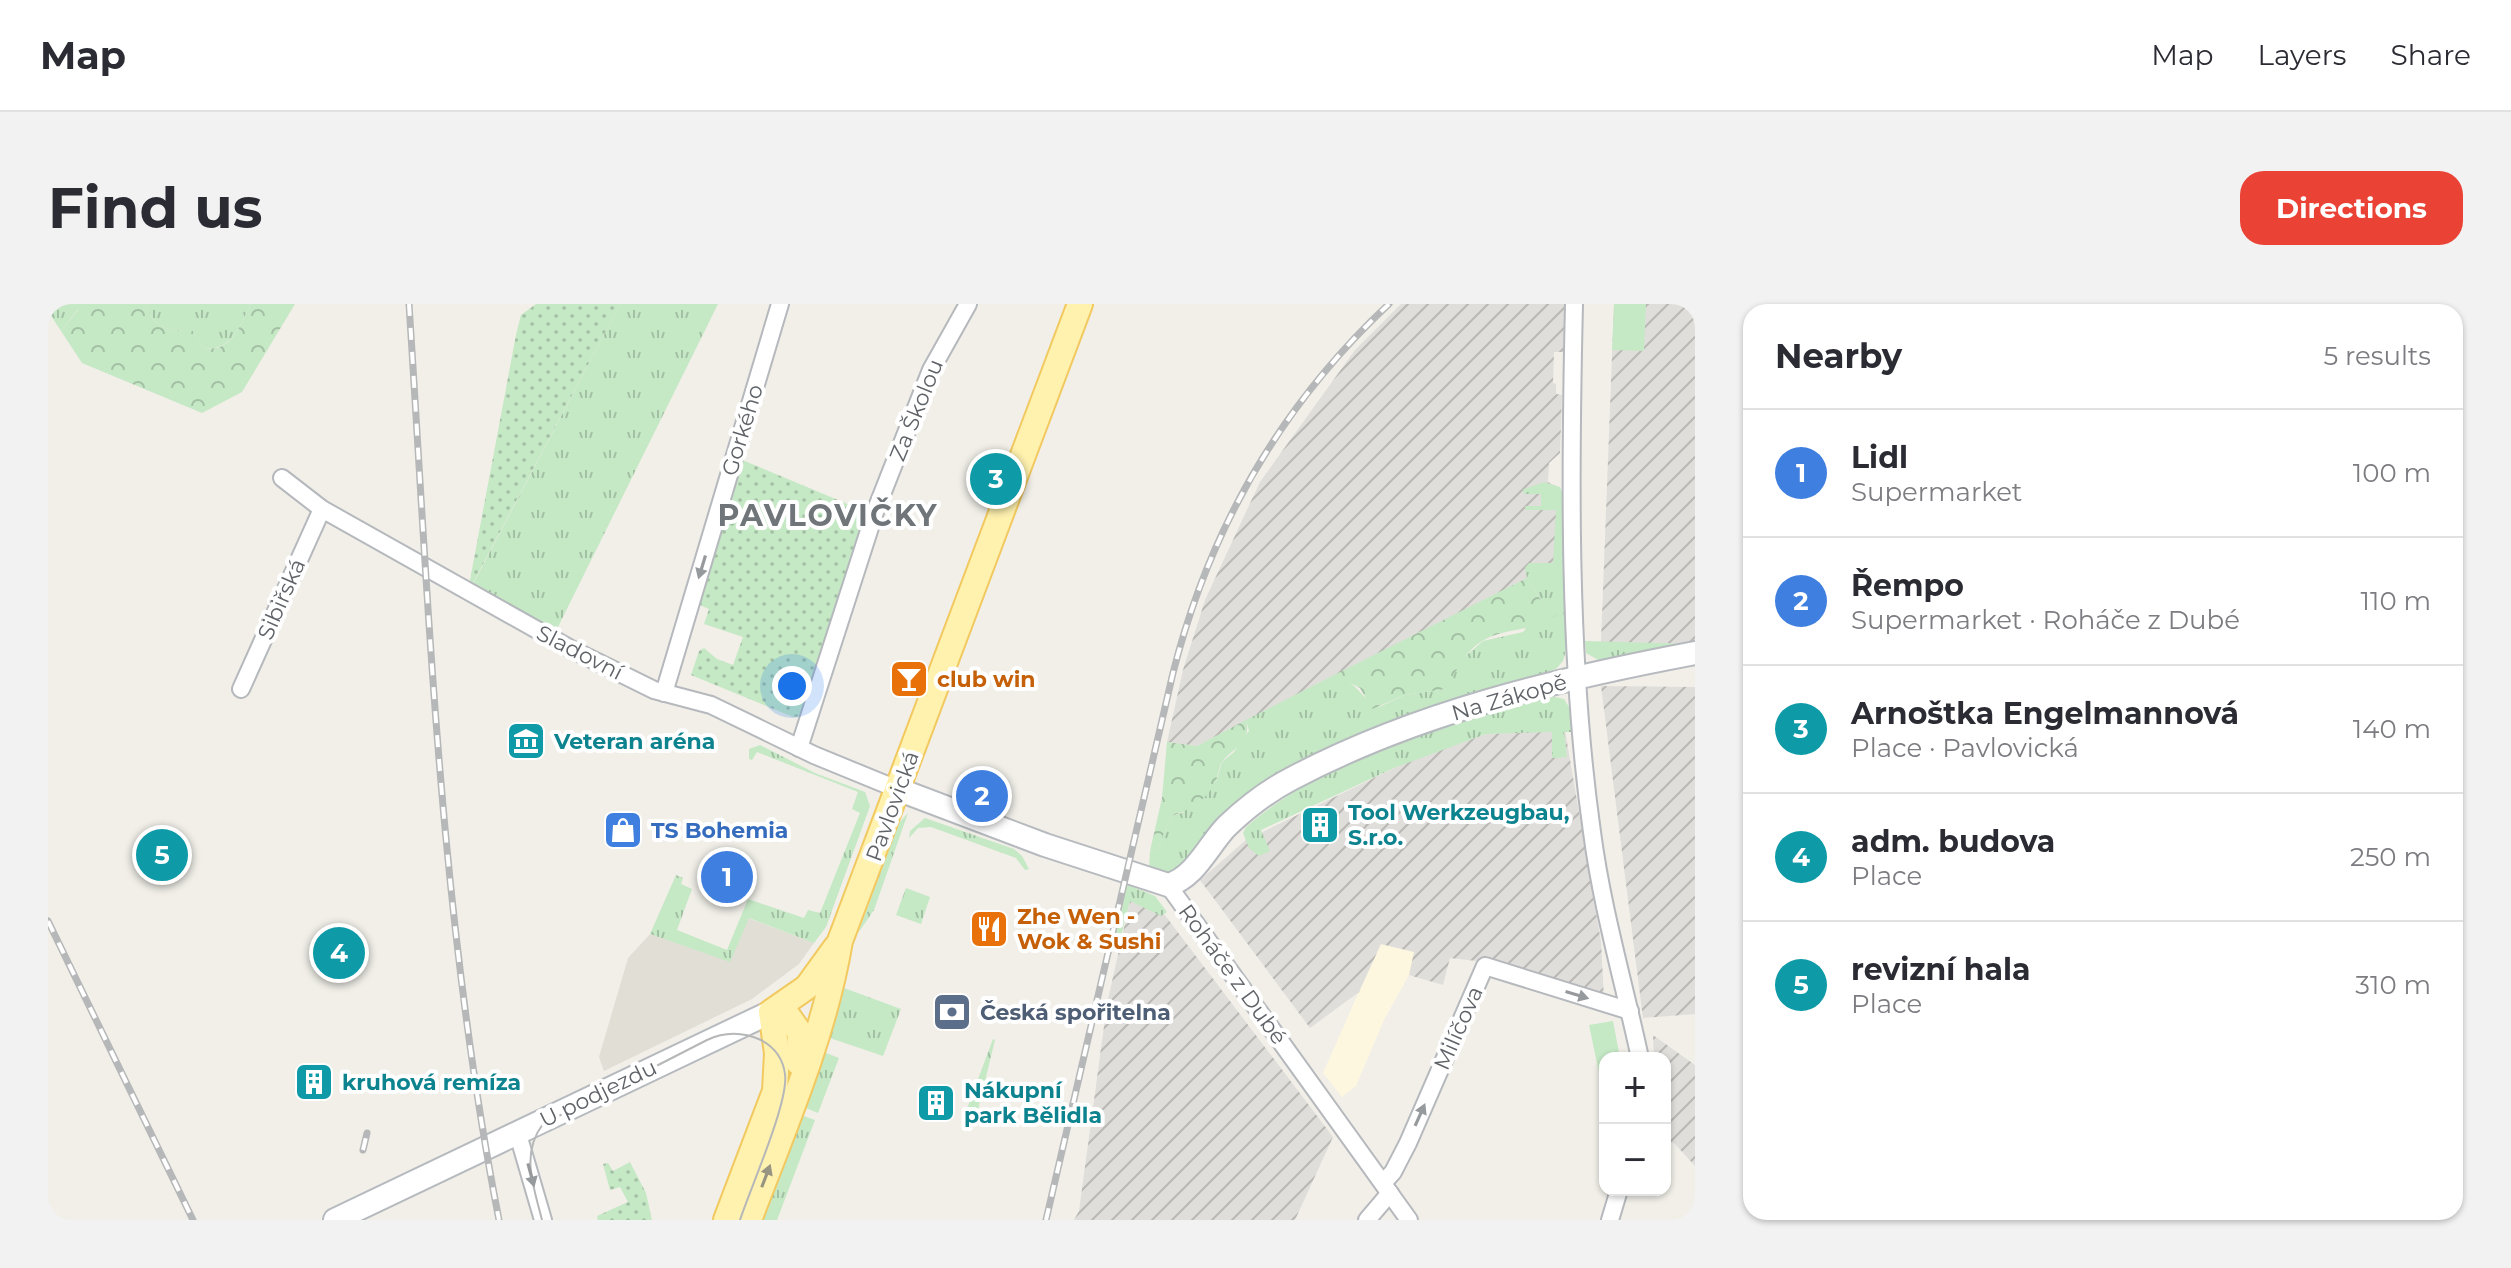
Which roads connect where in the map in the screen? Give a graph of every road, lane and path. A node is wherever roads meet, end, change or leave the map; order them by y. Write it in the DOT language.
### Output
graph roads {
  1 [pos="780,304"];
  2 [pos="968,304"];
  3 [pos="1080,304"];
  4 [pos="1574,304"];
  5 [pos="282,478"];
  6 [pos="322,509"];
  7 [pos="1695,653"];
  8 [pos="1578,678"];
  9 [pos="241,689"];
  10 [pos="664,693"];
  11 [pos="799,748"];
  12 [pos="897,789"];
  13 [pos="1168,885"];
  14 [pos="840,941"];
  15 [pos="776,1009"];
  16 [pos="1630,1011"];
  17 [pos="1639,1052"];
  18 [pos="783,1098"];
  19 [pos="517,1131"];
  20 [pos="1386,1188"];
  21 [pos="1617,1196"];
  22 [pos="335,1220"];
  23 [pos="543,1220"];
  24 [pos="726,1220"];
  25 [pos="749,1220"];
  26 [pos="1367,1220"];
  27 [pos="1409,1220"];
  28 [pos="1610,1220"];
  1 -- 10 [label="street, Gorkého, one-way"];
  2 -- 11 [label="street, Za Školou"];
  3 -- 12 [label="main road, Pavlovická"];
  4 -- 8 [label="street, Na Zákopě"];
  5 -- 6 [label="street, Sladovní"];
  6 -- 9 [label="street, Sibiřská"];
  6 -- 10 [label="street, Sladovní"];
  7 -- 8 [label="street"];
  8 -- 13 [label="street, Na Zákopě"];
  8 -- 16 [label="street"];
  10 -- 11 [label="street, Sladovní"];
  11 -- 12 [label="street, Sladovní"];
  12 -- 13 [label="street, Roháče z Dubé"];
  12 -- 14 [label="main road, Pavlovická"];
  13 -- 20 [label="street, Roháče z Dubé"];
  14 -- 15 [label="main road, U podjezdu"];
  14 -- 18 [label="main road, Pavlovická"];
  15 -- 18 [label="main road"];
  15 -- 19 [label="street, U podjezdu"];
  16 -- 17 [label="street"];
  20 -- 16 [label="street, Milíčova, one-way"];
  18 -- 24 [label="main road, Pavlovická"];
  25 -- 18 [label="main road, Pavlovická, one-way"];
  19 -- 22 [label="street, U podjezdu"];
  19 -- 23 [label="street, one-way"];
  20 -- 26 [label="street"];
  20 -- 27 [label="street, Roháče z Dubé"];
  21 -- 28 [label="street"];
}
